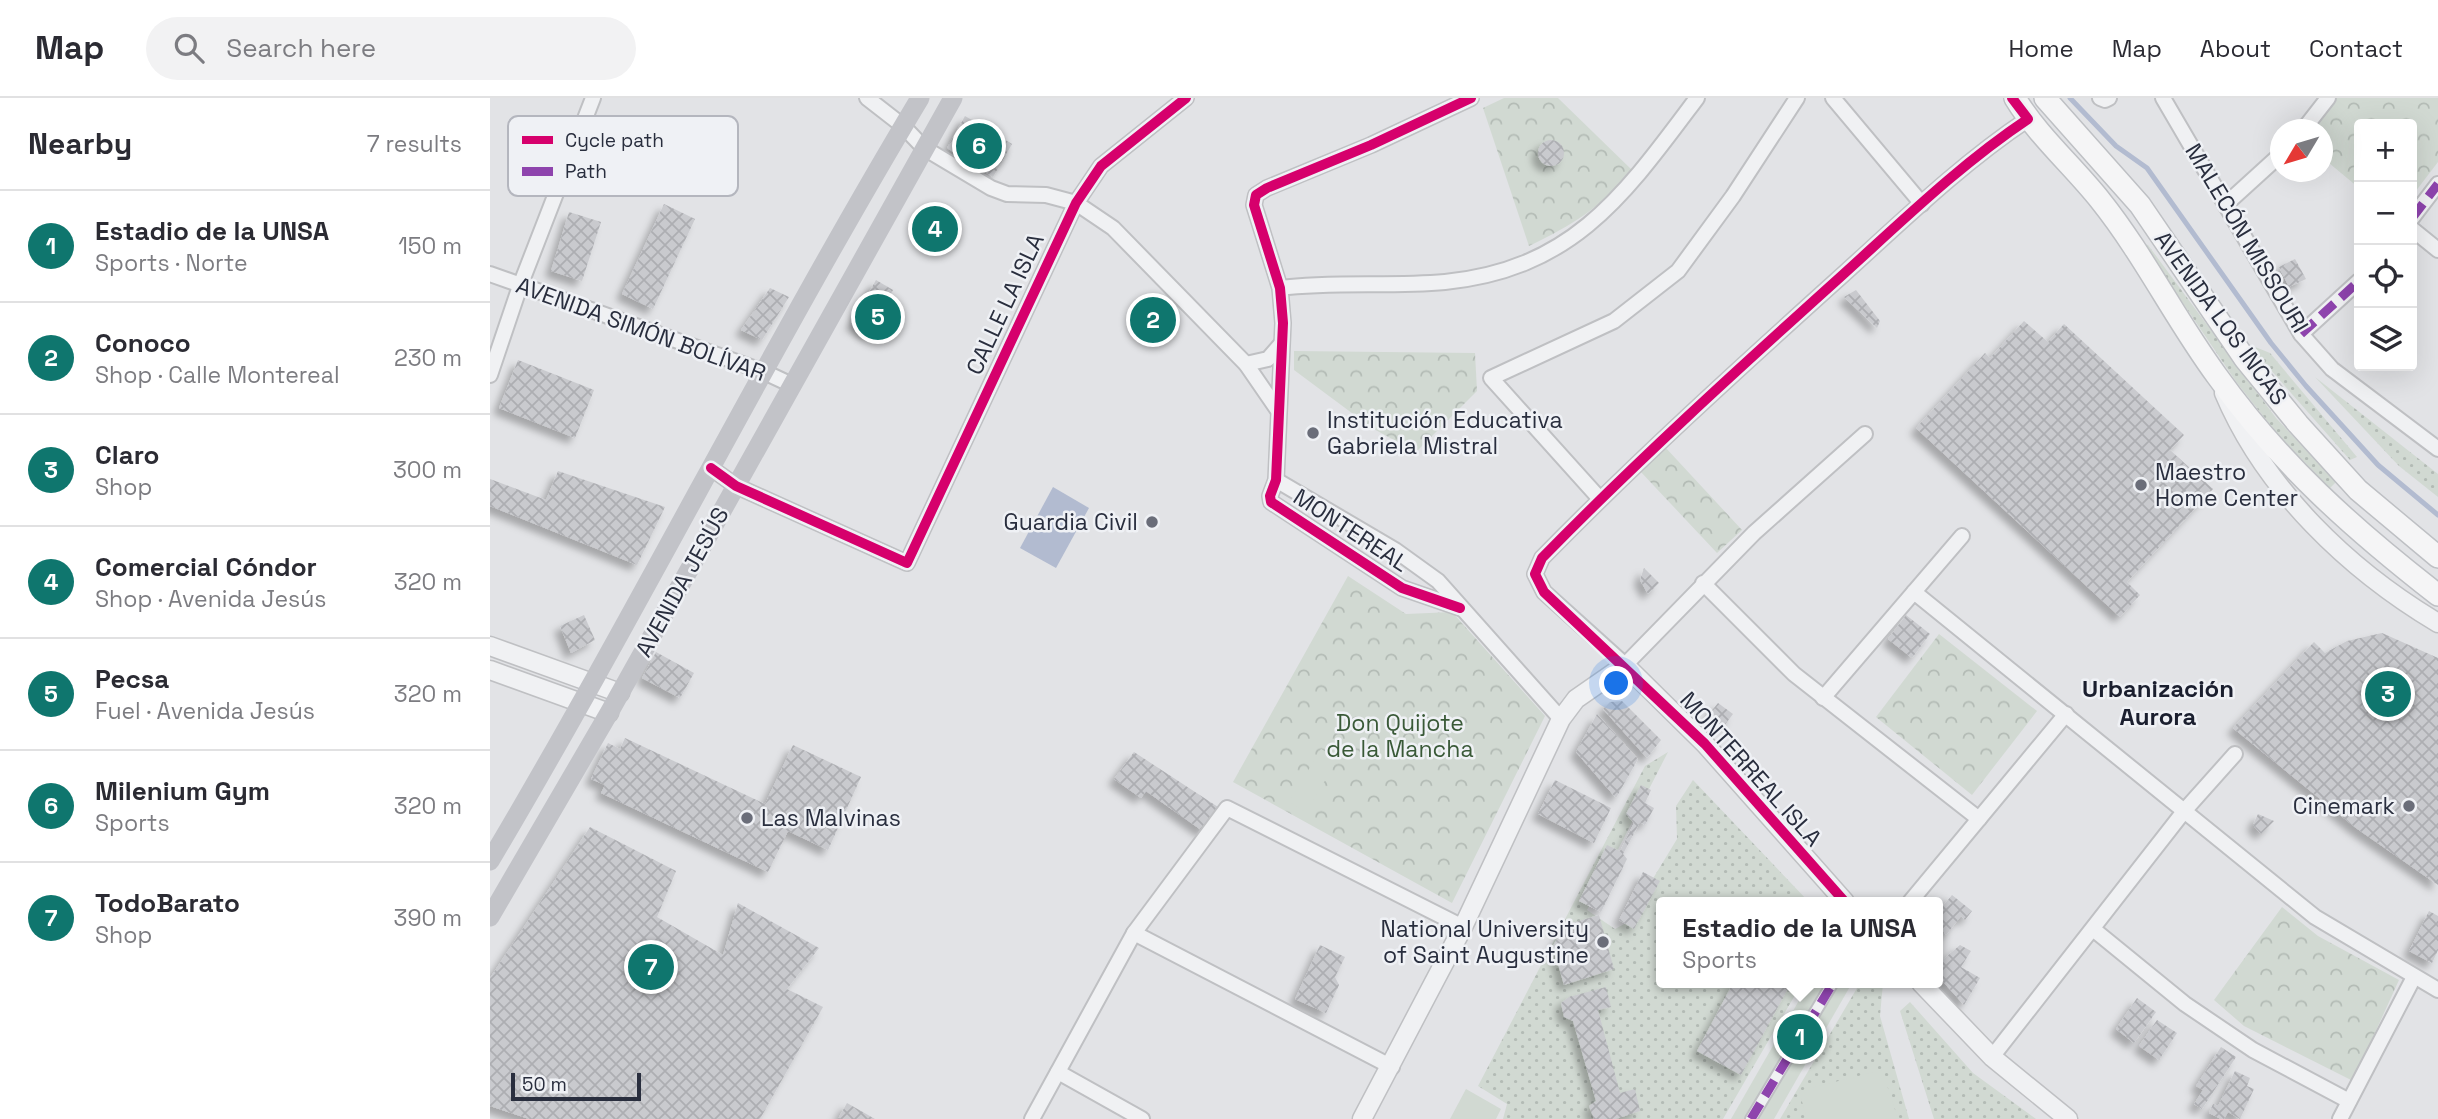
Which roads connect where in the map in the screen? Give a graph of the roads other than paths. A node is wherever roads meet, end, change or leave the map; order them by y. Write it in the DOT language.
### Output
graph roads {
  1 [pos="593,98"];
  2 [pos="867,98"];
  3 [pos="920,98"];
  4 [pos="953,98"];
  5 [pos="1186,98"];
  6 [pos="1471,98"];
  7 [pos="1696,98"];
  8 [pos="1797,98"];
  9 [pos="1833,98"];
  10 [pos="2014,98"];
  11 [pos="2045,98"];
  12 [pos="2100,98"];
  13 [pos="2109,98"];
  14 [pos="2163,98"];
  15 [pos="2328,98"];
  16 [pos="586,116"];
  17 [pos="2028,118"];
  18 [pos="2312,119"];
  19 [pos="904,125"];
  20 [pos="924,149"];
  21 [pos="2270,164"];
  22 [pos="2438,184"];
  23 [pos="555,196"];
  24 [pos="860,202"];
  25 [pos="1076,203"];
  26 [pos="1922,204"];
  27 [pos="2225,205"];
  28 [pos="2417,211"];
  29 [pos="886,218"];
  30 [pos="2417,233"];
  31 [pos="2438,250"];
  32 [pos="490,274"];
  33 [pos="520,286"];
  34 [pos="2354,286"];
  35 [pos="1280,288"];
  36 [pos="2301,334"];
  37 [pos="1282,344"];
  38 [pos="1246,364"];
  39 [pos="762,371"];
  40 [pos="490,375"];
  41 [pos="2217,377"];
  42 [pos="792,385"];
  43 [pos="1277,409"];
  44 [pos="1865,434"];
  45 [pos="2438,449"];
  46 [pos="710,468"];
  47 [pos="1276,480"];
  48 [pos="736,486"];
  49 [pos="1600,499"];
  50 [pos="1962,536"];
  51 [pos="2438,557"];
  52 [pos="1703,583"];
  53 [pos="1914,592"];
  54 [pos="2438,595"];
  55 [pos="1460,608"];
  56 [pos="2438,624"];
  57 [pos="490,646"];
  58 [pos="1625,665"];
  59 [pos="490,670"];
  60 [pos="592,682"];
  61 [pos="620,693"];
  62 [pos="1823,698"];
  63 [pos="582,702"];
  64 [pos="609,713"];
  65 [pos="2066,714"];
  66 [pos="1561,719"];
  67 [pos="2235,754"];
  68 [pos="2185,810"];
  69 [pos="1979,819"];
  70 [pos="509,828"];
  71 [pos="535,842"];
  72 [pos="490,861"];
  73 [pos="1841,897"];
  74 [pos="1914,897"];
  75 [pos="490,917"];
  76 [pos="1463,927"];
  77 [pos="2093,929"];
  78 [pos="1134,933"];
  79 [pos="2414,977"];
  80 [pos="1830,988"];
  81 [pos="1926,988"];
  82 [pos="2438,990"];
  83 [pos="1992,1057"];
  84 [pos="1392,1067"];
  85 [pos="1058,1072"];
  86 [pos="2349,1101"];
  87 [pos="1032,1119"];
  88 [pos="1142,1119"];
  89 [pos="1363,1119"];
  90 [pos="1751,1119"];
  91 [pos="2068,1119"];
  92 [pos="2340,1119"];
  1 -- 16 [label="street"];
  2 -- 19 [label="street"];
  3 -- 19 [label="main road, AVENIDA JESÚS"];
  4 -- 20 [label="main road, AVENIDA JESÚS"];
  5 -- 25 [label="street, CALLE LA ISLA"];
  6 -- 35 [label="street, MONTEREAL"];
  7 -- 35 [label="street"];
  8 -- 49 [label="street"];
  9 -- 26 [label="street"];
  10 -- 17 [label="main road, AVENIDA LOS INCAS"];
  11 -- 51 [label="main road, AVENIDA LOS INCAS"];
  12 -- 13 [label="street"];
  14 -- 27 [label="street, MALECÓN MISSOURI"];
  15 -- 18 [label="street"];
  17 -- 26 [label="street"];
  17 -- 41 [label="main road, AVENIDA LOS INCAS"];
  19 -- 20 [label="street"];
  19 -- 24 [label="main road, AVENIDA JESÚS"];
  20 -- 25 [label="street"];
  20 -- 29 [label="main road, AVENIDA JESÚS"];
  21 -- 27 [label="street"];
  22 -- 28 [label="street"];
  23 -- 33 [label="street"];
  24 -- 29 [label="main road"];
  24 -- 39 [label="main road, AVENIDA JESÚS"];
  25 -- 38 [label="street"];
  25 -- 48 [label="street, CALLE LA ISLA"];
  26 -- 49 [label="street"];
  27 -- 36 [label="street, MALECÓN MISSOURI"];
  29 -- 42 [label="main road, AVENIDA JESÚS"];
  30 -- 31 [label="street"];
  32 -- 33 [label="street, AVENIDA SIMÓN BOLÍVAR"];
  33 -- 39 [label="street, AVENIDA SIMÓN BOLÍVAR"];
  33 -- 40 [label="street"];
  34 -- 36 [label="street"];
  35 -- 37 [label="street, MONTEREAL"];
  36 -- 45 [label="street, MALECÓN MISSOURI"];
  37 -- 38 [label="street"];
  37 -- 43 [label="street, MONTEREAL"];
  38 -- 43 [label="street"];
  39 -- 42 [label="street, AVENIDA SIMÓN BOLÍVAR"];
  39 -- 46 [label="main road, AVENIDA JESÚS"];
  41 -- 54 [label="main road, AVENIDA LOS INCAS"];
  41 -- 56 [label="street, AVENIDA LOS INCAS"];
  42 -- 48 [label="main road, AVENIDA JESÚS"];
  43 -- 47 [label="street, MONTEREAL"];
  44 -- 52 [label="street"];
  46 -- 48 [label="street"];
  46 -- 60 [label="main road, AVENIDA JESÚS"];
  47 -- 55 [label="street, MONTEREAL"];
  47 -- 55 [label="street, MONTEREAL"];
  48 -- 61 [label="main road, AVENIDA JESÚS"];
  49 -- 58 [label="street"];
  50 -- 53 [label="street"];
  52 -- 58 [label="street"];
  52 -- 62 [label="street"];
  53 -- 62 [label="street"];
  53 -- 65 [label="street"];
  55 -- 66 [label="street, MONTEREAL"];
  57 -- 60 [label="street"];
  58 -- 66 [label="street"];
  58 -- 73 [label="street, MONTERREAL ISLA"];
  59 -- 63 [label="street"];
  60 -- 61 [label="street"];
  60 -- 63 [label="main road, AVENIDA JESÚS"];
  61 -- 64 [label="main road, AVENIDA JESÚS"];
  62 -- 69 [label="street"];
  63 -- 64 [label="street"];
  63 -- 70 [label="main road, AVENIDA JESÚS"];
  64 -- 71 [label="main road, AVENIDA JESÚS"];
  65 -- 68 [label="street"];
  65 -- 69 [label="street"];
  66 -- 76 [label="street"];
  67 -- 68 [label="street"];
  68 -- 77 [label="street"];
  68 -- 79 [label="street"];
  69 -- 74 [label="street"];
  70 -- 71 [label="main road"];
  70 -- 72 [label="main road, AVENIDA JESÚS"];
  71 -- 75 [label="main road, AVENIDA JESÚS"];
  76 -- 78 [label="street"];
  76 -- 84 [label="street"];
  77 -- 83 [label="street"];
  77 -- 86 [label="street"];
  78 -- 84 [label="street"];
  78 -- 85 [label="street"];
  79 -- 82 [label="street"];
  79 -- 86 [label="street"];
  80 -- 90 [label="street"];
  81 -- 83 [label="street"];
  83 -- 91 [label="street"];
  84 -- 89 [label="street"];
  85 -- 87 [label="street"];
  85 -- 88 [label="street"];
  86 -- 92 [label="street"];
}
